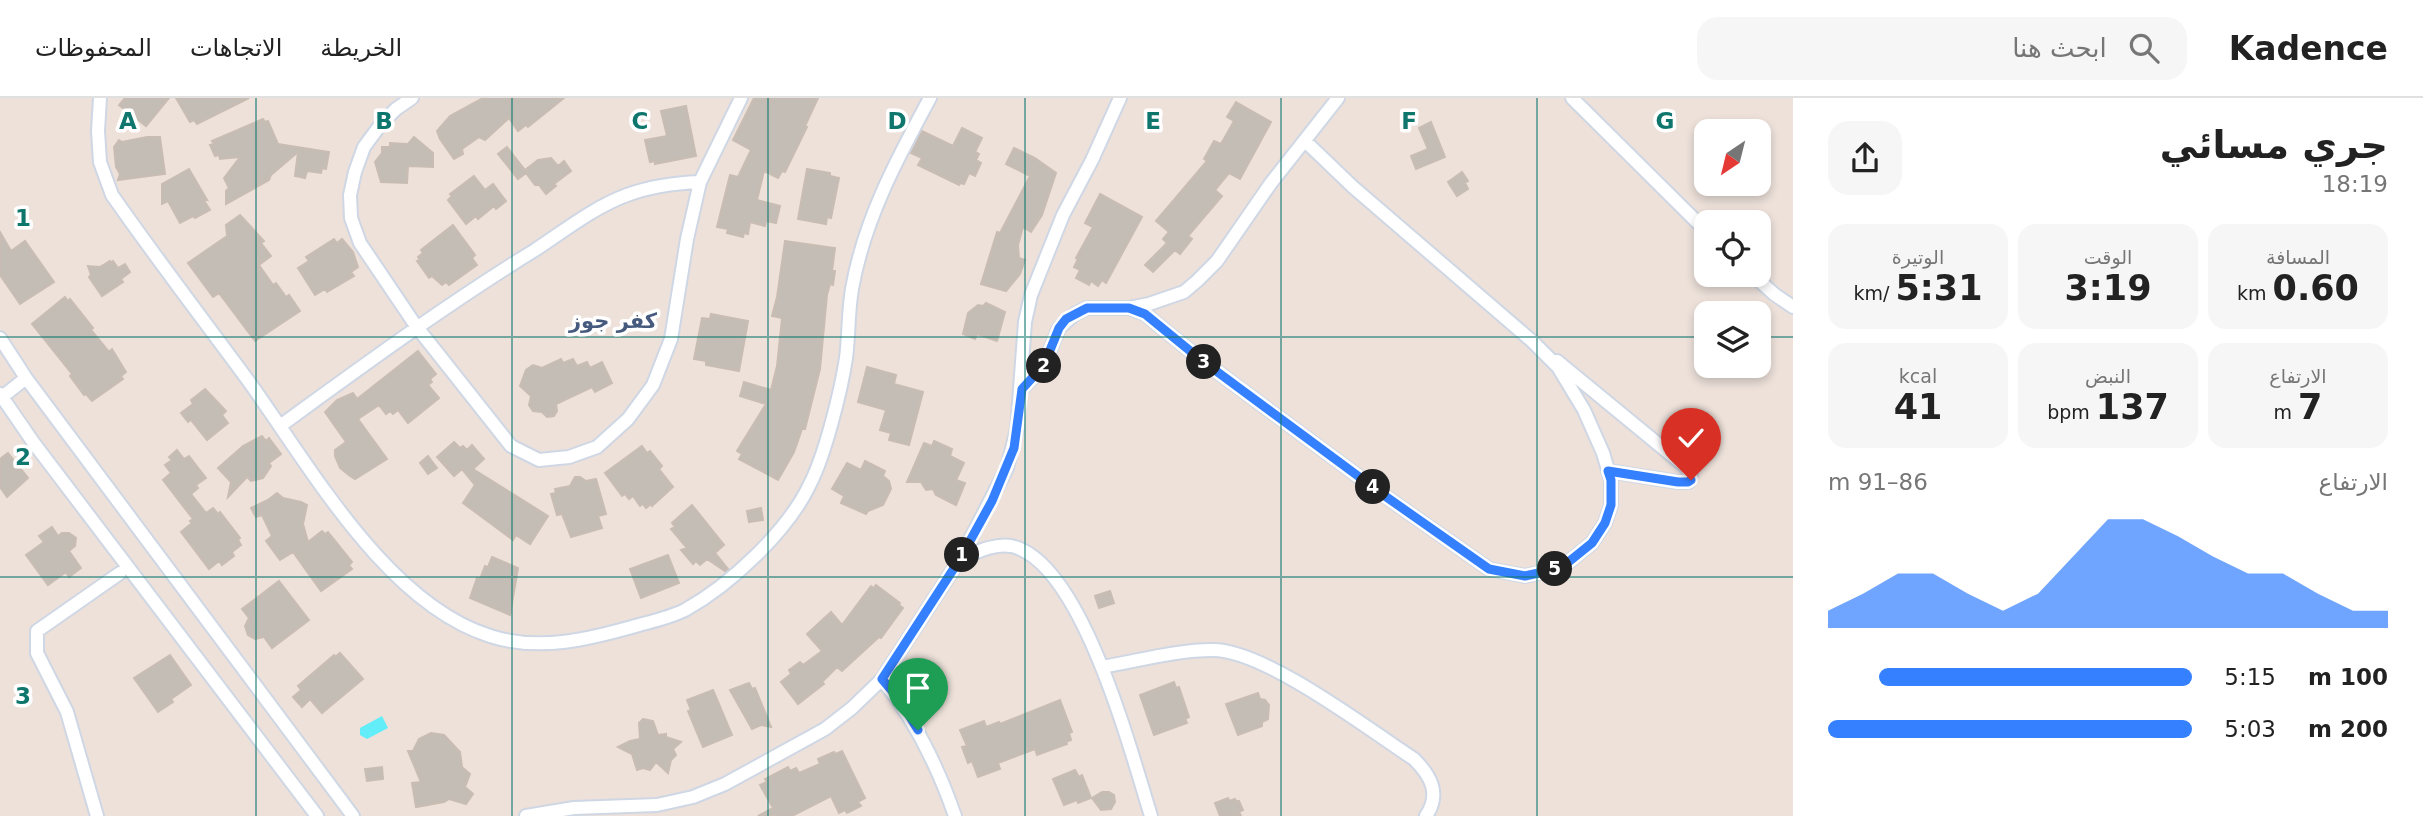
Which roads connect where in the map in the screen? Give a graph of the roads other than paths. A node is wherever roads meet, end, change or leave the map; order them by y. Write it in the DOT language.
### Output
graph roads {
  1 [pos="100,98"];
  2 [pos="412,98"];
  3 [pos="741,98"];
  4 [pos="930,98"];
  5 [pos="1120,98"];
  6 [pos="1338,98"];
  7 [pos="1572,98"];
  8 [pos="1305,141"];
  9 [pos="700,182"];
  10 [pos="1694,218"];
  11 [pos="1766,287"];
  12 [pos="1793,307"];
  13 [pos="1129,308"];
  14 [pos="416,326"];
  15 [pos="0,338"];
  16 [pos="1532,341"];
  17 [pos="26,378"];
  18 [pos="1022,389"];
  19 [pos="1,395"];
  20 [pos="280,426"];
  21 [pos="1608,471"];
  22 [pos="960,559"];
  23 [pos="120,573"];
  24 [pos="1102,667"];
  25 [pos="882,679"];
  26 [pos="660,811"];
  27 [pos="97,816"];
  28 [pos="317,816"];
  29 [pos="354,816"];
  30 [pos="526,816"];
  31 [pos="956,816"];
  32 [pos="1151,816"];
  33 [pos="1426,816"];
  1 -- 20 [label="street"];
  2 -- 14 [label="street"];
  3 -- 9 [label="street"];
  4 -- 20 [label="street"];
  5 -- 18 [label="street"];
  6 -- 8 [label="street"];
  7 -- 10 [label="street"];
  8 -- 13 [label="street"];
  8 -- 16 [label="street"];
  9 -- 14 [label="street"];
  9 -- 14 [label="street"];
  11 -- 12 [label="street"];
  13 -- 18 [label="street"];
  13 -- 21 [label="street"];
  14 -- 20 [label="street"];
  15 -- 17 [label="street"];
  16 -- 21 [label="street"];
  16 -- 21 [label="street"];
  17 -- 19 [label="street"];
  17 -- 29 [label="street"];
  18 -- 22 [label="street"];
  19 -- 28 [label="street"];
  22 -- 24 [label="street"];
  22 -- 25 [label="street"];
  23 -- 27 [label="street"];
  24 -- 32 [label="street"];
  24 -- 33 [label="street"];
  25 -- 26 [label="street"];
  25 -- 31 [label="street"];
  26 -- 30 [label="street"];
}
